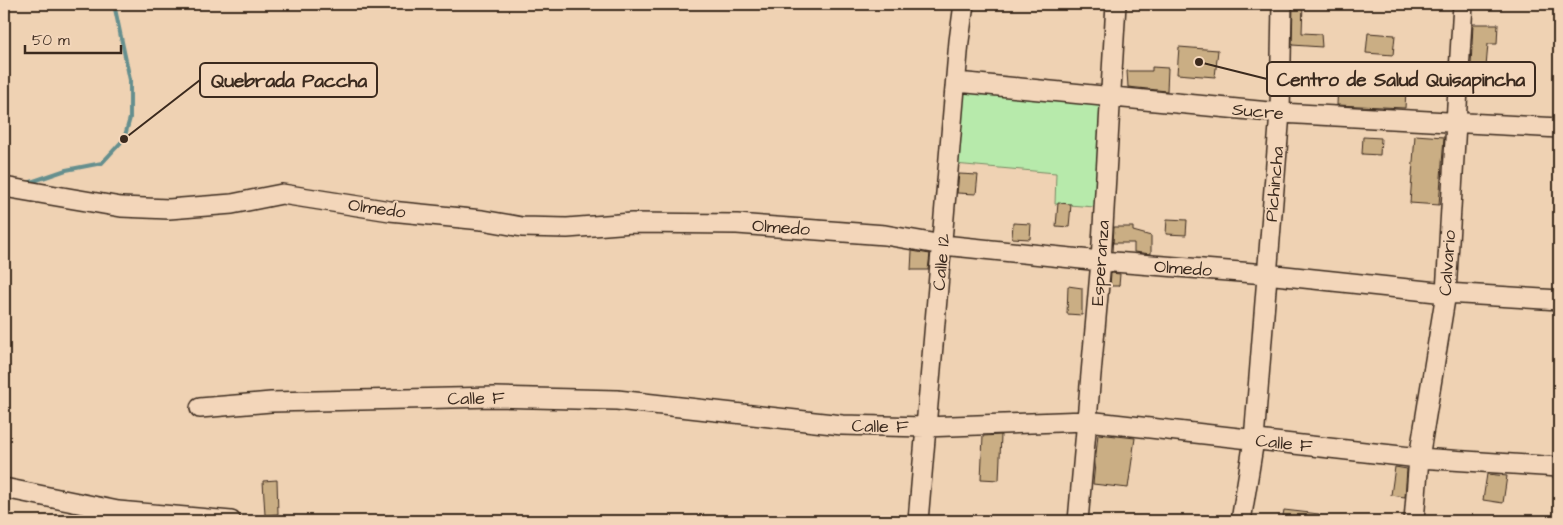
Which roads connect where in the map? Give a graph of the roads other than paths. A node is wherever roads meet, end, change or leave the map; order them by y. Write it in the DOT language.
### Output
graph roads {
  1 [pos="964,4"];
  2 [pos="1116,4"];
  3 [pos="1282,4"];
  4 [pos="1463,4"];
  5 [pos="957,82"];
  6 [pos="1110,97"];
  7 [pos="1280,113"];
  8 [pos="1456,122"];
  9 [pos="1559,128"];
  10 [pos="4,187"];
  11 [pos="943,245"];
  12 [pos="1101,262"];
  13 [pos="1266,274"];
  14 [pos="1446,293"];
  15 [pos="1559,300"];
  16 [pos="200,408"];
  17 [pos="1087,421"];
  18 [pos="925,427"];
  19 [pos="1254,440"];
  20 [pos="1419,458"];
  21 [pos="1559,467"];
  22 [pos="4,488"];
  23 [pos="231,521"];
  24 [pos="918,521"];
  25 [pos="1078,521"];
  26 [pos="1241,521"];
  27 [pos="1414,521"];
  1 -- 5 [label="street, Calle 12"];
  2 -- 6 [label="street, Esperanza"];
  3 -- 7 [label="street, Pichincha"];
  4 -- 8 [label="street, Calvario"];
  5 -- 6 [label="street, Sucre"];
  5 -- 11 [label="street, Calle 12"];
  6 -- 7 [label="street, Sucre"];
  6 -- 12 [label="street, Esperanza"];
  7 -- 8 [label="street, Sucre"];
  7 -- 13 [label="street, Pichincha"];
  8 -- 9 [label="street, Sucre"];
  8 -- 14 [label="street, Calvario"];
  10 -- 11 [label="street, Olmedo"];
  11 -- 12 [label="street, Olmedo"];
  11 -- 18 [label="street, Calle 12"];
  12 -- 13 [label="street, Olmedo"];
  12 -- 17 [label="street, Esperanza"];
  13 -- 14 [label="street, Olmedo"];
  13 -- 19 [label="street, Pichincha"];
  14 -- 15 [label="street, Olmedo"];
  14 -- 20 [label="street, Calvario"];
  16 -- 18 [label="street, Calle F"];
  17 -- 18 [label="street, Calle F"];
  17 -- 19 [label="street, Calle F"];
  17 -- 25 [label="street, Esperanza"];
  18 -- 24 [label="street, Calle 12"];
  19 -- 20 [label="street, Calle F"];
  19 -- 26 [label="street, Pichincha"];
  20 -- 21 [label="street, Calle F"];
  20 -- 27 [label="street, Calvario"];
  22 -- 23 [label="street"];
}
